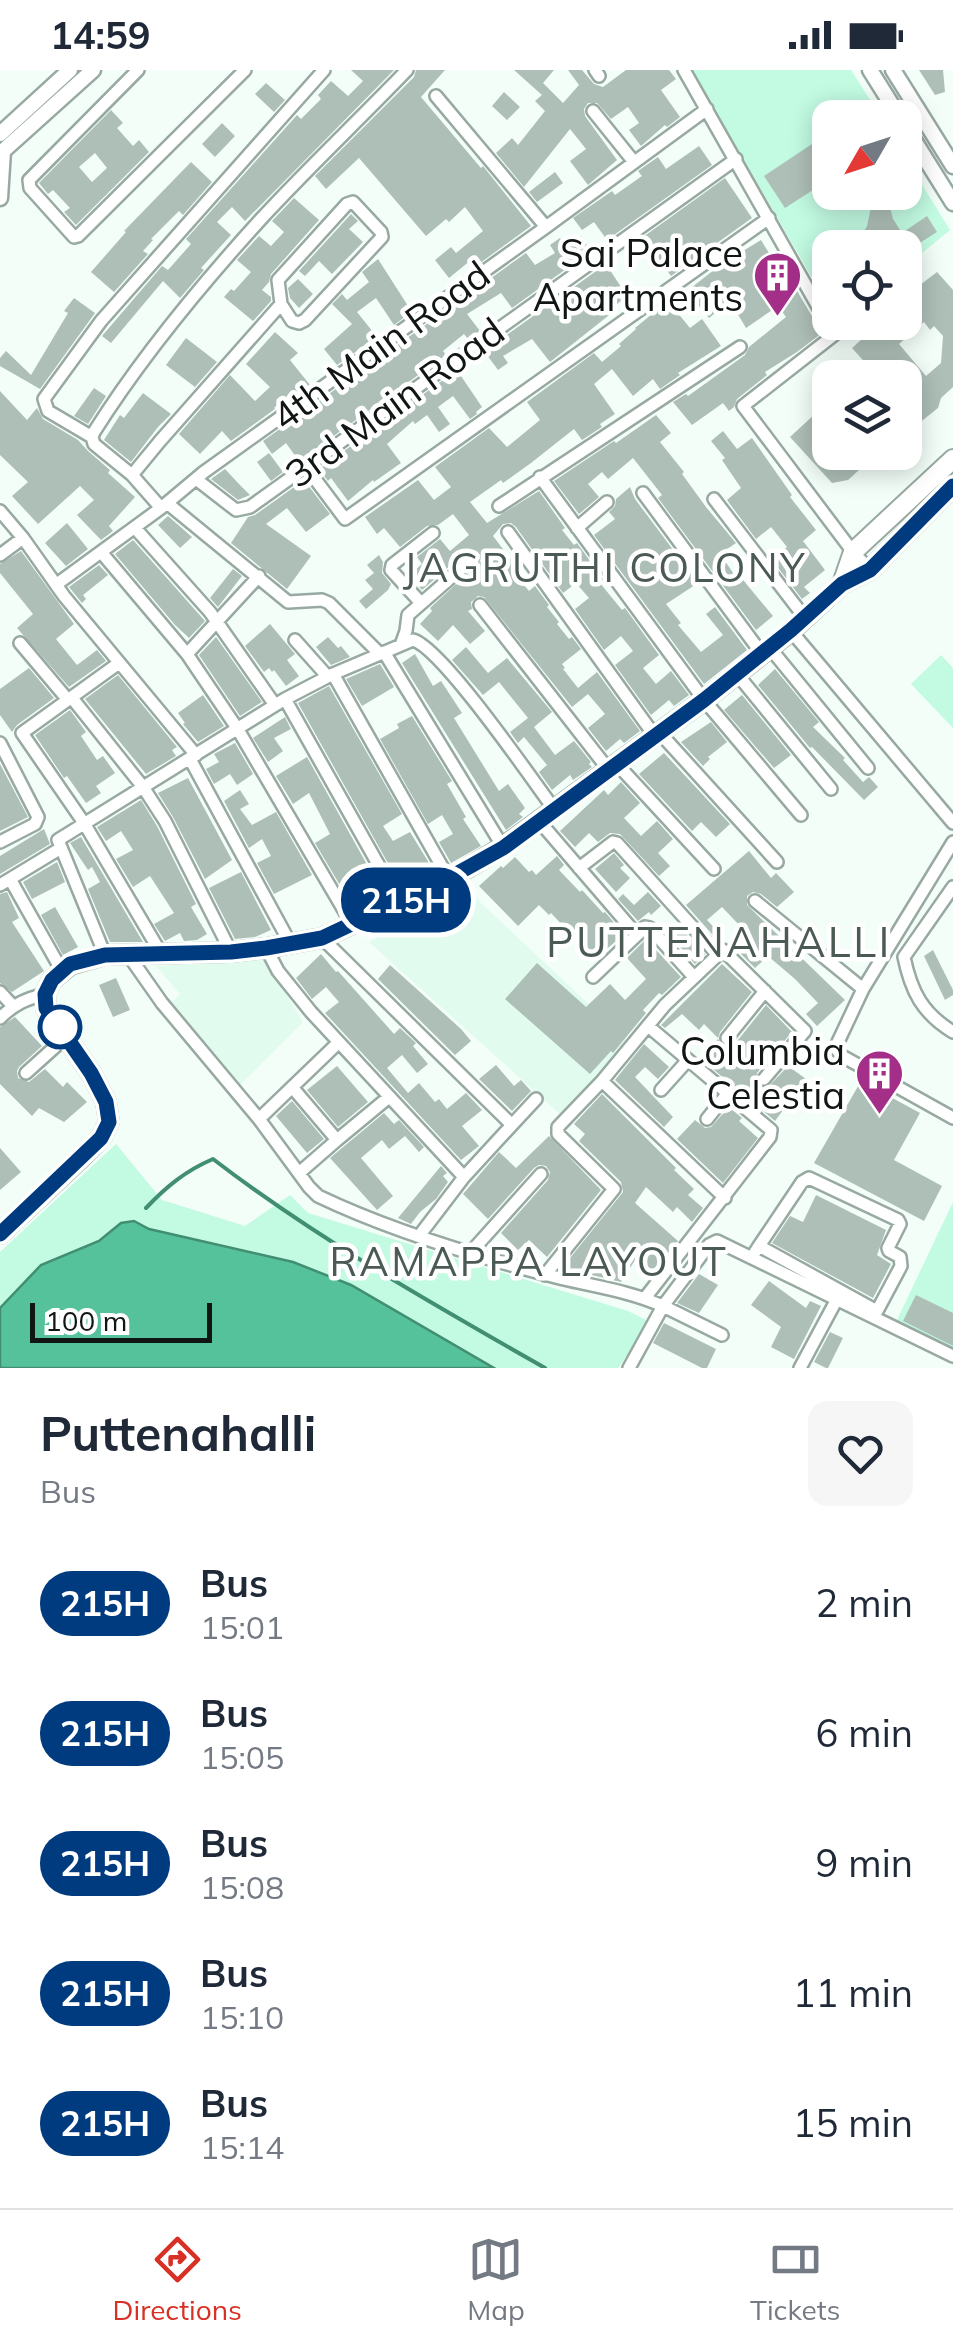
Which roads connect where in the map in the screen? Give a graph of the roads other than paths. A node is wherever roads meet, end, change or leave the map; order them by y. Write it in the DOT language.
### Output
graph roads {
  1 [pos="70,70"];
  2 [pos="92,70"];
  3 [pos="244,70"];
  4 [pos="324,70"];
  5 [pos="407,70"];
  6 [pos="684,70"];
  7 [pos="870,70"];
  8 [pos="892,70"];
  9 [pos="136,71"];
  10 [pos="436,96"];
  11 [pos="889,100"];
  12 [pos="706,109"];
  13 [pos="593,111"];
  14 [pos="0,134"];
  15 [pos="922,153"];
  16 [pos="736,159"];
  17 [pos="634,162"];
  18 [pos="953,166"];
  19 [pos="0,198"];
  20 [pos="953,203"];
  21 [pos="769,218"];
  22 [pos="546,228"];
  23 [pos="281,304"];
  24 [pos="740,347"];
  25 [pos="92,437"];
  26 [pos="953,459"];
  27 [pos="306,467"];
  28 [pos="132,475"];
  29 [pos="540,477"];
  30 [pos="196,480"];
  31 [pos="953,486"];
  32 [pos="643,493"];
  33 [pos="714,499"];
  34 [pos="606,502"];
  35 [pos="164,506"];
  36 [pos="499,506"];
  37 [pos="0,510"];
  38 [pos="134,528"];
  39 [pos="577,528"];
  40 [pos="508,532"];
  41 [pos="433,533"];
  42 [pos="23,538"];
  43 [pos="101,552"];
  44 [pos="853,552"];
  45 [pos="0,555"];
  46 [pos="472,559"];
  47 [pos="870,570"];
  48 [pos="259,576"];
  49 [pos="56,584"];
  50 [pos="842,584"];
  51 [pos="421,603"];
  52 [pos="480,605"];
  53 [pos="217,622"];
  54 [pos="798,624"];
  55 [pos="295,640"];
  56 [pos="20,643"];
  57 [pos="401,645"];
  58 [pos="766,651"];
  59 [pos="382,653"];
  60 [pos="187,654"];
  61 [pos="119,662"];
  62 [pos="737,674"];
  63 [pos="331,676"];
  64 [pos="70,699"];
  65 [pos="704,700"];
  66 [pos="280,702"];
  67 [pos="237,728"];
  68 [pos="22,733"];
  69 [pos="656,734"];
  70 [pos="1,747"];
  71 [pos="193,757"];
  72 [pos="612,766"];
  73 [pos="868,768"];
  74 [pos="144,787"];
  75 [pos="831,789"];
  76 [pos="546,815"];
  77 [pos="802,816"];
  78 [pos="953,823"];
  79 [pos="84,824"];
  80 [pos="0,842"];
  81 [pos="953,842"];
  82 [pos="61,848"];
  83 [pos="503,848"];
  84 [pos="777,862"];
  85 [pos="579,868"];
  86 [pos="714,869"];
  87 [pos="449,878"];
  88 [pos="5,882"];
  89 [pos="953,887"];
  90 [pos="755,901"];
  91 [pos="400,903"];
  92 [pos="352,924"];
  93 [pos="637,935"];
  94 [pos="322,938"];
  95 [pos="290,944"];
  96 [pos="266,948"];
  97 [pos="231,952"];
  98 [pos="718,954"];
  99 [pos="105,955"];
  100 [pos="162,955"];
  101 [pos="129,956"];
  102 [pos="62,971"];
  103 [pos="693,976"];
  104 [pos="593,977"];
  105 [pos="863,988"];
  106 [pos="765,991"];
  107 [pos="0,992"];
  108 [pos="45,994"];
  109 [pos="12,1005"];
  110 [pos="0,1018"];
  111 [pos="648,1026"];
  112 [pos="953,1032"];
  113 [pos="66,1037"];
  114 [pos="727,1038"];
  115 [pos="338,1042"];
  116 [pos="688,1060"];
  117 [pos="26,1074"];
  118 [pos="764,1079"];
  119 [pos="602,1081"];
  120 [pos="292,1087"];
  121 [pos="661,1090"];
  122 [pos="728,1093"];
  123 [pos="390,1097"];
  124 [pos="536,1099"];
  125 [pos="260,1118"];
  126 [pos="953,1118"];
  127 [pos="707,1119"];
  128 [pos="510,1127"];
  129 [pos="337,1140"];
  130 [pos="299,1174"];
  131 [pos="541,1174"];
  132 [pos="464,1178"];
  133 [pos="725,1198"];
  134 [pos="0,1234"];
  135 [pos="418,1236"];
  136 [pos="471,1252"];
  137 [pos="755,1252"];
  138 [pos="545,1275"];
  139 [pos="820,1285"];
  140 [pos="645,1298"];
  141 [pos="837,1299"];
  142 [pos="662,1306"];
  143 [pos="722,1335"];
  144 [pos="953,1356"];
  145 [pos="629,1368"];
  146 [pos="800,1368"];
  1 -- 14 [label="street"];
  2 -- 19 [label="street"];
  3 -- 9 [label="street"];
  4 -- 25 [label="street"];
  5 -- 25 [label="street"];
  6 -- 12 [label="street"];
  7 -- 11 [label="street"];
  8 -- 18 [label="street"];
  10 -- 22 [label="street"];
  12 -- 16 [label="street"];
  12 -- 17 [label="street, 4th Main Road"];
  13 -- 17 [label="street"];
  15 -- 20 [label="street"];
  16 -- 21 [label="street"];
  16 -- 27 [label="street, 3rd Main Road"];
  17 -- 22 [label="street, 4th Main Road"];
  21 -- 27 [label="street"];
  21 -- 44 [label="street"];
  22 -- 30 [label="street, 4th Main Road"];
  23 -- 23 [label="street"];
  23 -- 28 [label="street"];
  24 -- 29 [label="street"];
  25 -- 28 [label="street"];
  26 -- 44 [label="main road"];
  27 -- 30 [label="street, 3rd Main Road"];
  28 -- 35 [label="street"];
  29 -- 36 [label="street"];
  29 -- 39 [label="street"];
  30 -- 35 [label="street, 4th Main Road"];
  31 -- 47 [label="main road"];
  32 -- 58 [label="street"];
  33 -- 54 [label="street"];
  34 -- 39 [label="street"];
  35 -- 38 [label="street, 4th Main Road"];
  35 -- 48 [label="street"];
  37 -- 42 [label="street"];
  38 -- 43 [label="street, 4th Main Road"];
  38 -- 53 [label="street"];
  39 -- 65 [label="street"];
  40 -- 69 [label="street"];
  41 -- 51 [label="street"];
  42 -- 45 [label="street"];
  42 -- 49 [label="street"];
  43 -- 49 [label="street, 4th Main Road"];
  43 -- 60 [label="street"];
  44 -- 47 [label="street"];
  44 -- 50 [label="main road"];
  46 -- 51 [label="street"];
  47 -- 50 [label="main road"];
  48 -- 53 [label="street"];
  48 -- 59 [label="street"];
  49 -- 61 [label="street"];
  50 -- 54 [label="main road"];
  51 -- 57 [label="street"];
  52 -- 72 [label="street"];
  53 -- 60 [label="street"];
  53 -- 66 [label="street"];
  54 -- 58 [label="main road"];
  54 -- 78 [label="street"];
  55 -- 63 [label="street"];
  56 -- 64 [label="street"];
  57 -- 59 [label="street"];
  57 -- 76 [label="street"];
  58 -- 62 [label="main road"];
  58 -- 73 [label="street"];
  59 -- 63 [label="street"];
  59 -- 83 [label="street"];
  60 -- 67 [label="street"];
  61 -- 64 [label="street"];
  61 -- 71 [label="street"];
  62 -- 65 [label="main road"];
  62 -- 75 [label="street"];
  63 -- 66 [label="street"];
  63 -- 87 [label="street"];
  64 -- 68 [label="street"];
  64 -- 74 [label="street"];
  65 -- 69 [label="main road"];
  65 -- 77 [label="street"];
  66 -- 67 [label="street"];
  66 -- 91 [label="street"];
  67 -- 71 [label="street"];
  67 -- 92 [label="street"];
  68 -- 70 [label="street"];
  68 -- 79 [label="street"];
  69 -- 72 [label="main road"];
  69 -- 84 [label="street"];
  70 -- 80 [label="street"];
  71 -- 74 [label="street"];
  71 -- 95 [label="street"];
  72 -- 76 [label="main road"];
  72 -- 86 [label="street"];
  74 -- 79 [label="street"];
  74 -- 97 [label="street"];
  76 -- 83 [label="main road"];
  76 -- 85 [label="street"];
  79 -- 82 [label="street"];
  79 -- 100 [label="street"];
  81 -- 105 [label="street"];
  82 -- 88 [label="street"];
  82 -- 99 [label="street"];
  83 -- 87 [label="main road"];
  85 -- 93 [label="street"];
  85 -- 98 [label="street"];
  87 -- 91 [label="main road"];
  88 -- 102 [label="street"];
  89 -- 112 [label="street"];
  90 -- 105 [label="street"];
  91 -- 92 [label="main road"];
  92 -- 94 [label="main road"];
  93 -- 103 [label="street"];
  93 -- 104 [label="street"];
  94 -- 95 [label="main road"];
  94 -- 128 [label="street"];
  95 -- 96 [label="main road"];
  96 -- 97 [label="main road"];
  96 -- 115 [label="street"];
  97 -- 100 [label="main road"];
  98 -- 103 [label="street"];
  98 -- 106 [label="street"];
  99 -- 101 [label="main road"];
  99 -- 102 [label="main road"];
  100 -- 101 [label="main road"];
  101 -- 125 [label="street"];
  102 -- 108 [label="main road"];
  103 -- 111 [label="street"];
  105 -- 126 [label="street"];
  106 -- 114 [label="street"];
  106 -- 118 [label="street"];
  107 -- 109 [label="street"];
  108 -- 109 [label="street"];
  108 -- 113 [label="main road"];
  109 -- 110 [label="street"];
  111 -- 116 [label="street"];
  111 -- 119 [label="street"];
  113 -- 117 [label="street"];
  113 -- 134 [label="main road"];
  115 -- 120 [label="street"];
  115 -- 123 [label="street"];
  116 -- 121 [label="street"];
  116 -- 122 [label="street"];
  119 -- 133 [label="street"];
  119 -- 138 [label="street"];
  120 -- 125 [label="street"];
  120 -- 129 [label="street"];
  122 -- 127 [label="street"];
  122 -- 133 [label="street"];
  123 -- 129 [label="street"];
  123 -- 132 [label="street"];
  124 -- 128 [label="street"];
  125 -- 130 [label="street"];
  128 -- 132 [label="street"];
  129 -- 130 [label="street"];
  130 -- 135 [label="street"];
  131 -- 136 [label="street"];
  132 -- 135 [label="street"];
  133 -- 140 [label="street"];
  135 -- 136 [label="street"];
  136 -- 138 [label="street"];
  137 -- 139 [label="street"];
  137 -- 139 [label="street"];
  137 -- 142 [label="street"];
  138 -- 140 [label="street"];
  139 -- 141 [label="street"];
  140 -- 142 [label="street"];
  141 -- 144 [label="street"];
  141 -- 146 [label="street"];
  142 -- 143 [label="street"];
  142 -- 145 [label="street"];
}
